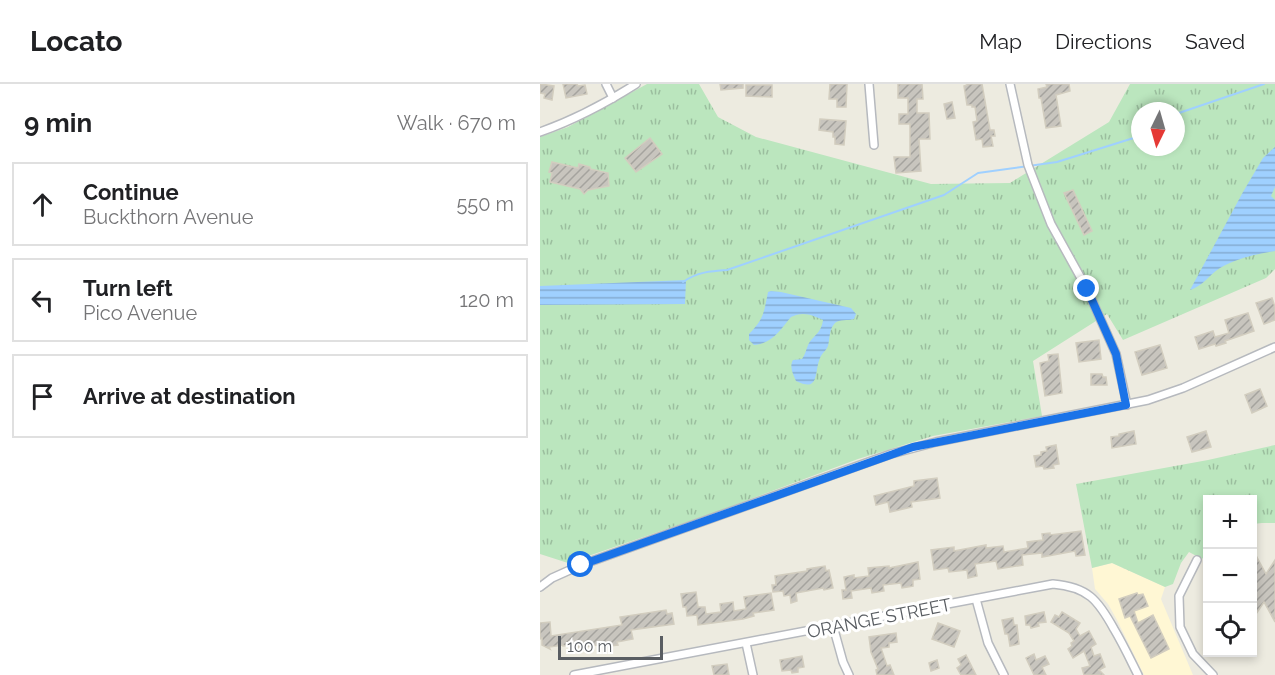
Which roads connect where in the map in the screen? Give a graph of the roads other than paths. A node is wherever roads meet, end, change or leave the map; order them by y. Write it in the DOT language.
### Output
graph roads {
  1 [pos="606,84"];
  2 [pos="636,84"];
  3 [pos="869,84"];
  4 [pos="1010,84"];
  5 [pos="613,98"];
  6 [pos="540,132"];
  7 [pos="874,144"];
  8 [pos="1275,347"];
  9 [pos="1126,405"];
  10 [pos="1197,560"];
  11 [pos="540,587"];
  12 [pos="976,599"];
  13 [pos="833,626"];
  14 [pos="746,643"];
  15 [pos="609,672"];
  16 [pos="574,675"];
  17 [pos="753,675"];
  18 [pos="849,675"];
  19 [pos="1004,675"];
  20 [pos="1138,675"];
  21 [pos="1213,675"];
  1 -- 5 [label="street"];
  2 -- 5 [label="street"];
  3 -- 7 [label="street"];
  4 -- 9 [label="street"];
  5 -- 6 [label="street"];
  8 -- 9 [label="street"];
  9 -- 11 [label="street"];
  10 -- 21 [label="street"];
  12 -- 13 [label="street, ORANGE STREET"];
  12 -- 19 [label="street"];
  12 -- 20 [label="street, ORANGE STREET"];
  13 -- 14 [label="street, ORANGE STREET"];
  13 -- 18 [label="street"];
  14 -- 15 [label="street, ORANGE STREET"];
  14 -- 17 [label="street"];
  15 -- 16 [label="street, ORANGE STREET"];
}
